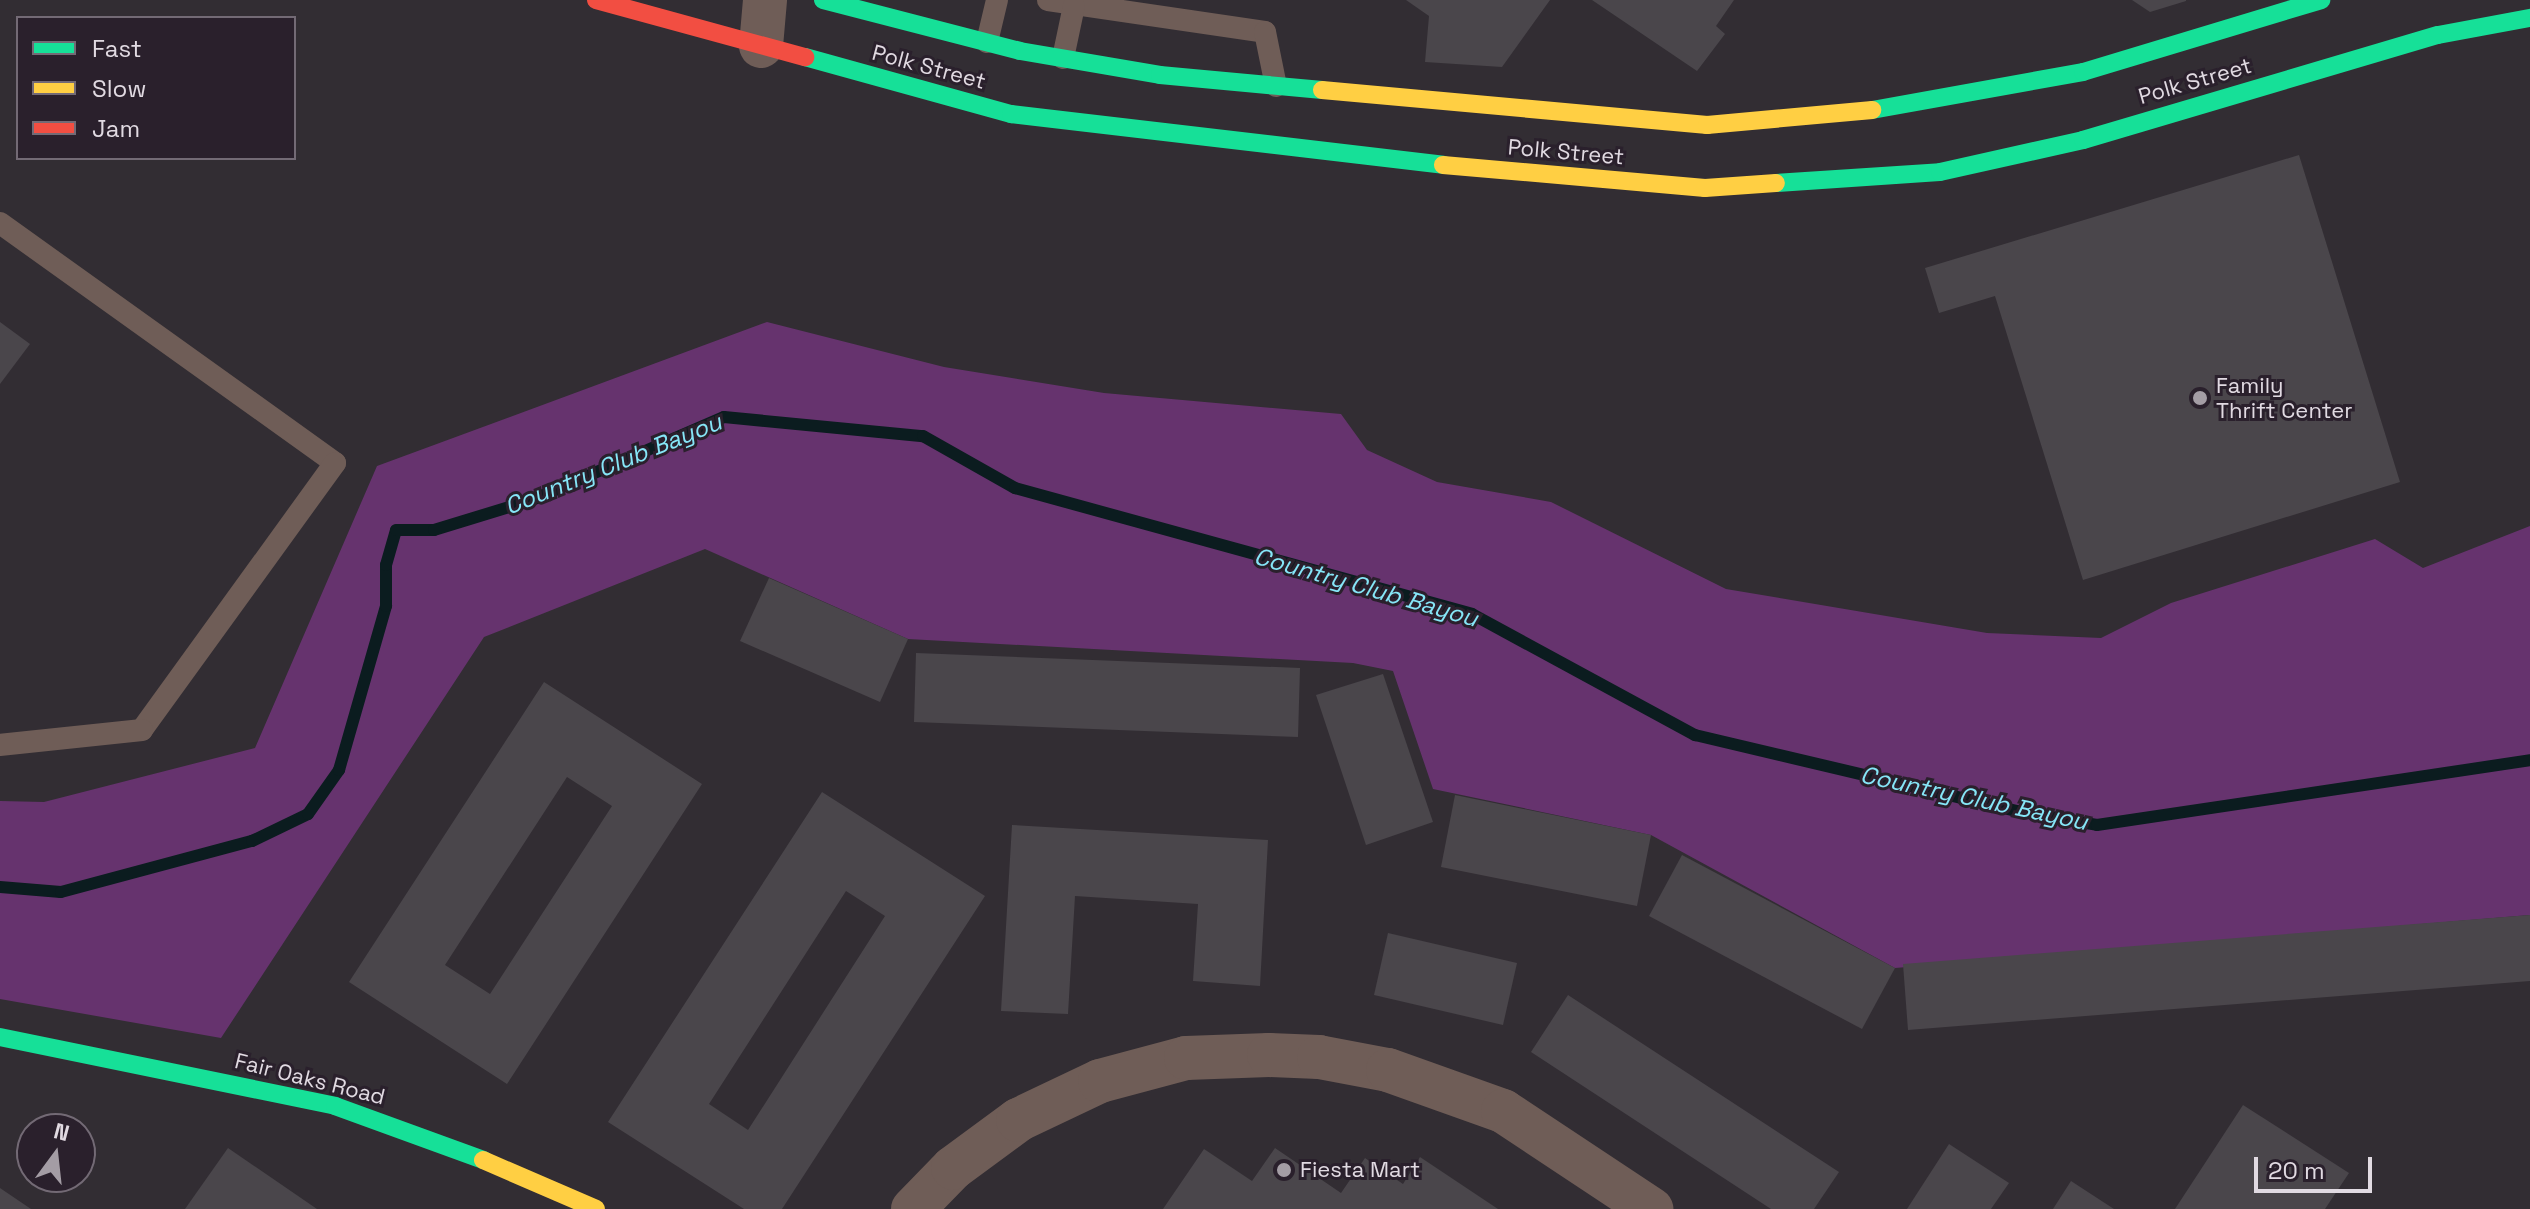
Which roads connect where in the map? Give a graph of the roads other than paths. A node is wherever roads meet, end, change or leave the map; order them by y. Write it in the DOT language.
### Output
graph roads {
  1 [pos="596,0"];
  2 [pos="765,0"];
  3 [pos="823,0"];
  4 [pos="997,0"];
  5 [pos="1048,0"];
  6 [pos="2321,0"];
  7 [pos="1074,6"];
  8 [pos="2530,18"];
  9 [pos="987,42"];
  10 [pos="761,46"];
  11 [pos="1063,58"];
  12 [pos="2015,84"];
  13 [pos="1276,86"];
  14 [pos="2038,150"];
  15 [pos="0,223"];
  16 [pos="0,745"];
  17 [pos="0,1037"];
  18 [pos="596,1209"];
  19 [pos="913,1209"];
  20 [pos="1651,1209"];
  1 -- 10 [label="main road, Polk Street"];
  2 -- 10 [label="street"];
  3 -- 9 [label="main road, Polk Street"];
  4 -- 9 [label="lane"];
  5 -- 7 [label="lane"];
  6 -- 12 [label="main road, Polk Street"];
  7 -- 11 [label="lane"];
  7 -- 13 [label="lane"];
  8 -- 14 [label="main road, Polk Street"];
  9 -- 11 [label="main road, Polk Street"];
  10 -- 14 [label="main road, Polk Street"];
  11 -- 13 [label="main road, Polk Street"];
  12 -- 13 [label="main road, Polk Street"];
  12 -- 14 [label="main road"];
  15 -- 16 [label="lane"];
  17 -- 18 [label="main road, Fair Oaks Road"];
  19 -- 20 [label="street"];
}
